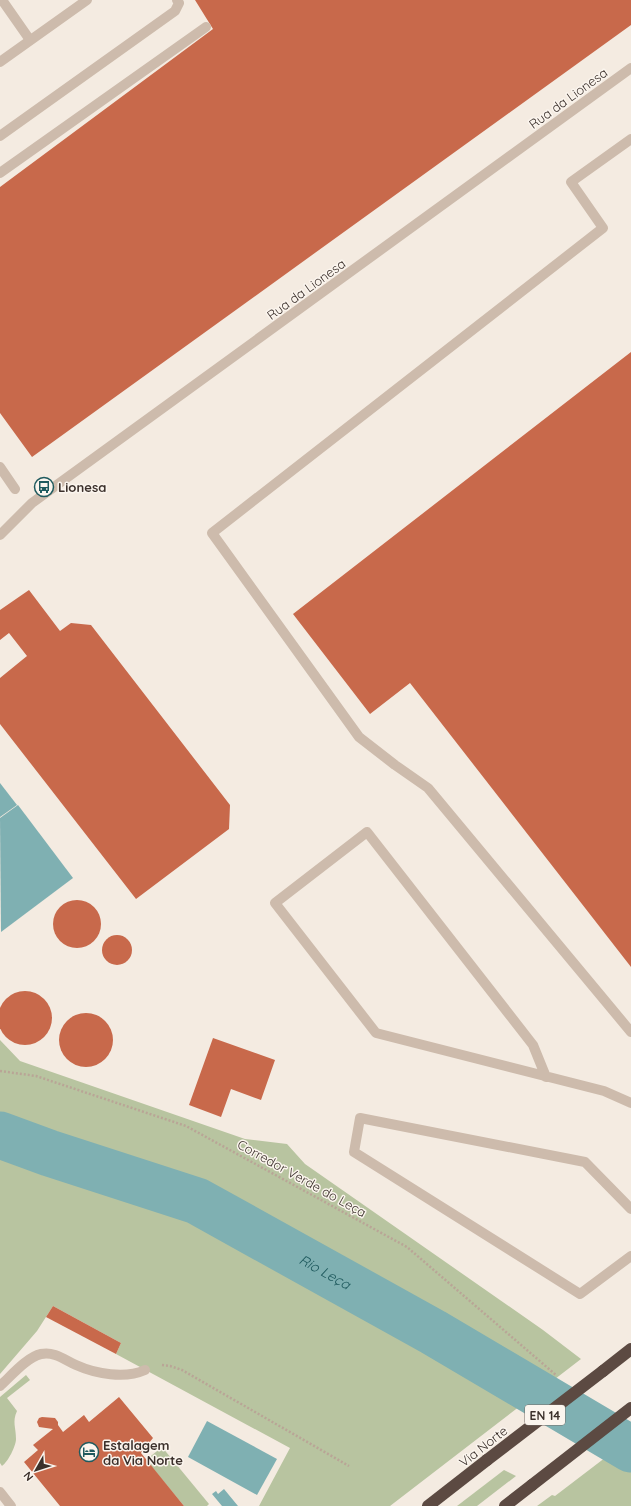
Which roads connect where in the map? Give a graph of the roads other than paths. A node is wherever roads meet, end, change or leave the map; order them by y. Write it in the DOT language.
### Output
graph roads {
  1 [pos="2,0"];
  2 [pos="87,0"];
  3 [pos="177,0"];
  4 [pos="206,27"];
  5 [pos="30,40"];
  6 [pos="0,62"];
  7 [pos="631,68"];
  8 [pos="0,136"];
  9 [pos="631,139"];
  10 [pos="0,173"];
  11 [pos="0,467"];
  12 [pos="15,489"];
  13 [pos="0,535"];
  14 [pos="631,1032"];
  15 [pos="546,1077"];
  16 [pos="631,1103"];
  17 [pos="631,1209"];
  18 [pos="631,1256"];
  19 [pos="631,1349"];
  20 [pos="145,1370"];
  21 [pos="0,1386"];
  22 [pos="631,1408"];
  23 [pos="0,1492"];
  24 [pos="11,1506"];
  25 [pos="428,1506"];
  26 [pos="505,1506"];
  1 -- 5 [label="street"];
  2 -- 5 [label="street"];
  3 -- 8 [label="street"];
  4 -- 10 [label="street"];
  5 -- 6 [label="street"];
  7 -- 13 [label="street, Rua da Lionesa"];
  9 -- 14 [label="street"];
  11 -- 12 [label="street"];
  15 -- 15 [label="street"];
  15 -- 16 [label="street"];
  17 -- 18 [label="street"];
  19 -- 25 [label="highway, Via Norte / EN 14, bridge"];
  20 -- 21 [label="street"];
  22 -- 26 [label="highway, bridge"];
  23 -- 24 [label="street"];
}
